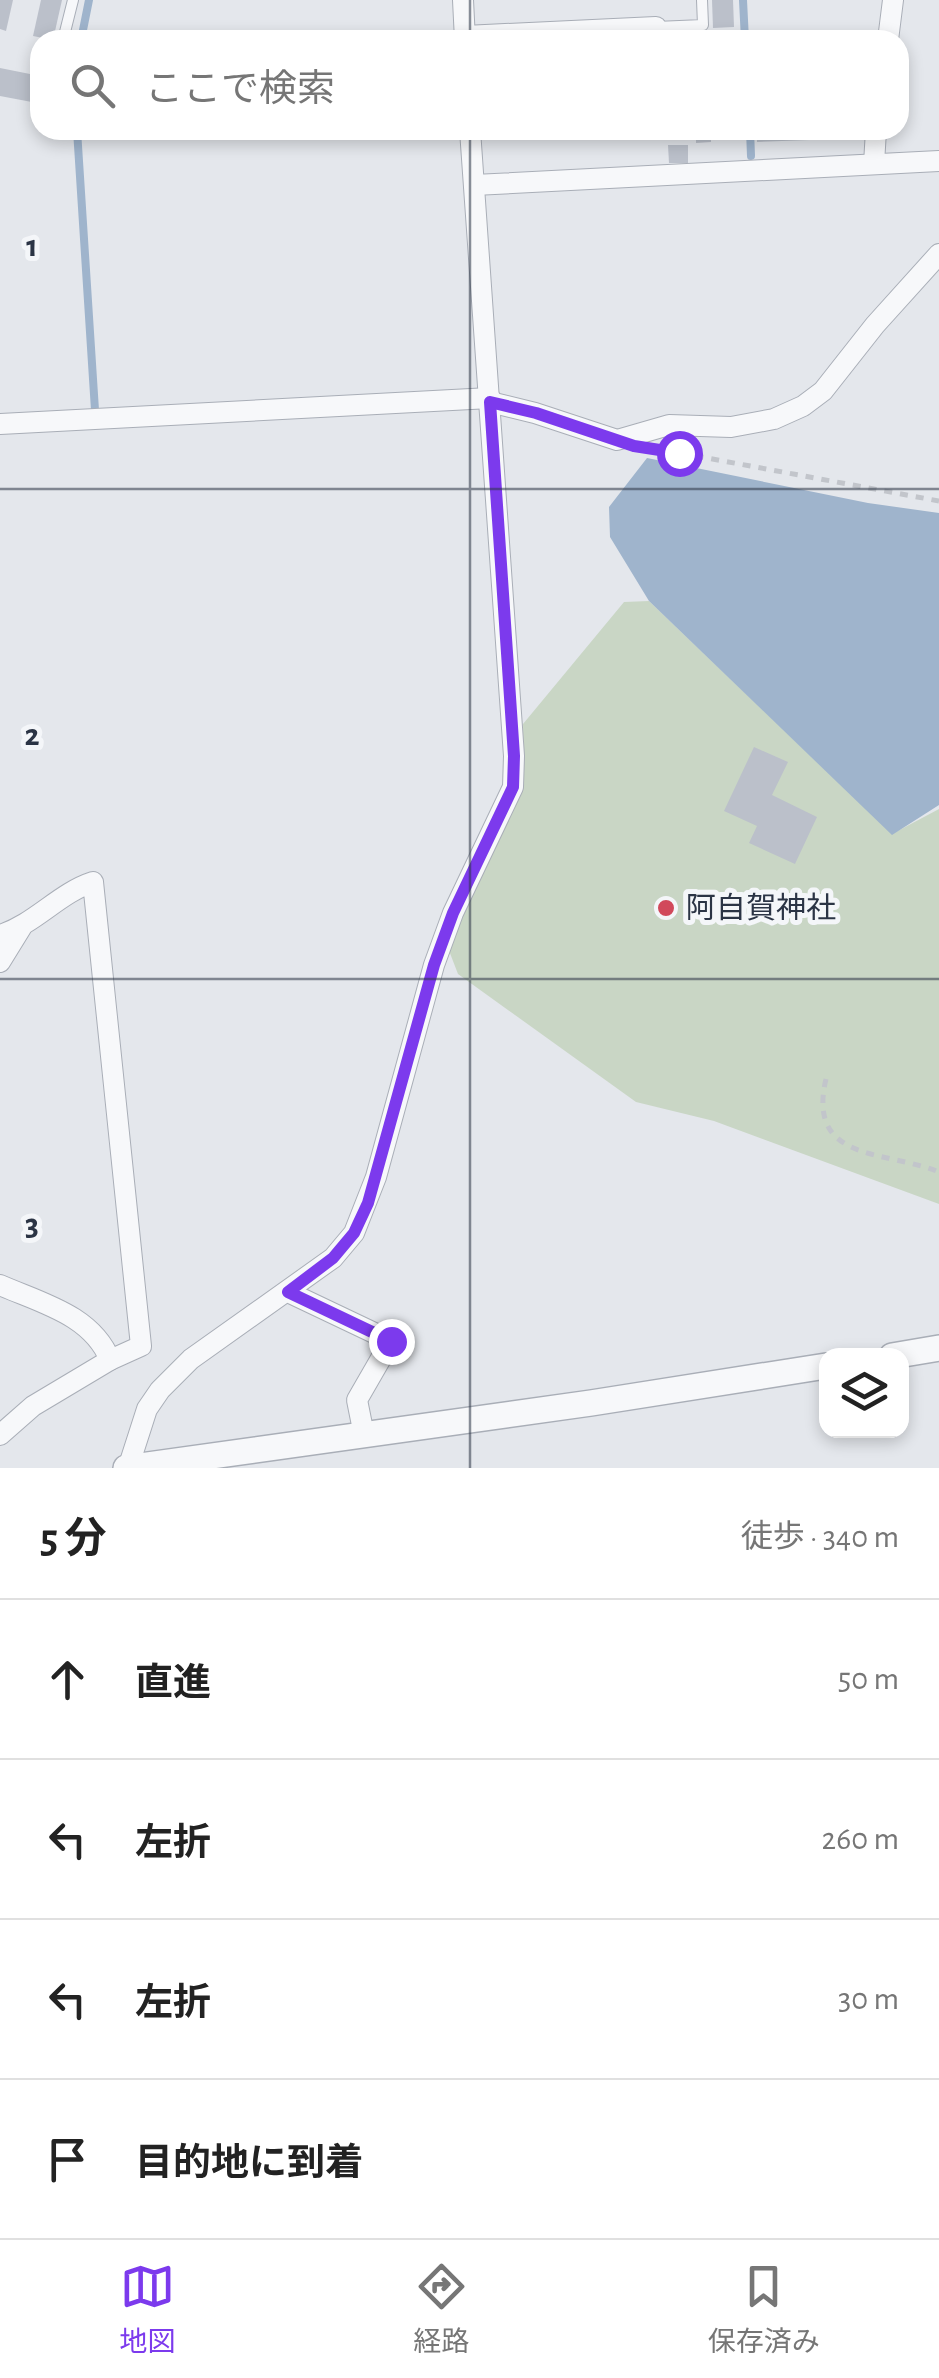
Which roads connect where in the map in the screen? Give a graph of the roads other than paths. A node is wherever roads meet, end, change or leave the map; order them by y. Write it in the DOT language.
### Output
graph roads {
  1 [pos="72,0"];
  2 [pos="462,0"];
  3 [pos="702,0"];
  4 [pos="893,0"];
  5 [pos="656,27"];
  6 [pos="66,30"];
  7 [pos="464,30"];
  8 [pos="604,30"];
  9 [pos="889,30"];
  10 [pos="471,140"];
  11 [pos="875,140"];
  12 [pos="939,160"];
  13 [pos="874,164"];
  14 [pos="474,186"];
  15 [pos="939,254"];
  16 [pos="490,400"];
  17 [pos="0,424"];
  18 [pos="21,928"];
  19 [pos="0,935"];
  20 [pos="0,962"];
  21 [pos="0,1285"];
  22 [pos="288,1292"];
  23 [pos="939,1348"];
  24 [pos="909,1353"];
  25 [pos="110,1360"];
  26 [pos="819,1367"];
  27 [pos="0,1435"];
  28 [pos="364,1435"];
  29 [pos="206,1464"];
  30 [pos="127,1468"];
  1 -- 6 [label="lane"];
  2 -- 7 [label="street"];
  3 -- 5 [label="lane"];
  4 -- 9 [label="street"];
  5 -- 8 [label="street"];
  10 -- 14 [label="street"];
  11 -- 13 [label="street"];
  12 -- 13 [label="street"];
  13 -- 14 [label="street"];
  14 -- 16 [label="street"];
  15 -- 16 [label="street"];
  16 -- 17 [label="street"];
  16 -- 22 [label="street"];
  18 -- 19 [label="street"];
  18 -- 20 [label="street"];
  18 -- 25 [label="street"];
  21 -- 25 [label="street"];
  22 -- 28 [label="street"];
  22 -- 30 [label="street"];
  23 -- 24 [label="street"];
  25 -- 27 [label="street"];
  26 -- 28 [label="street"];
  28 -- 29 [label="street"];
  29 -- 30 [label="street"];
}
